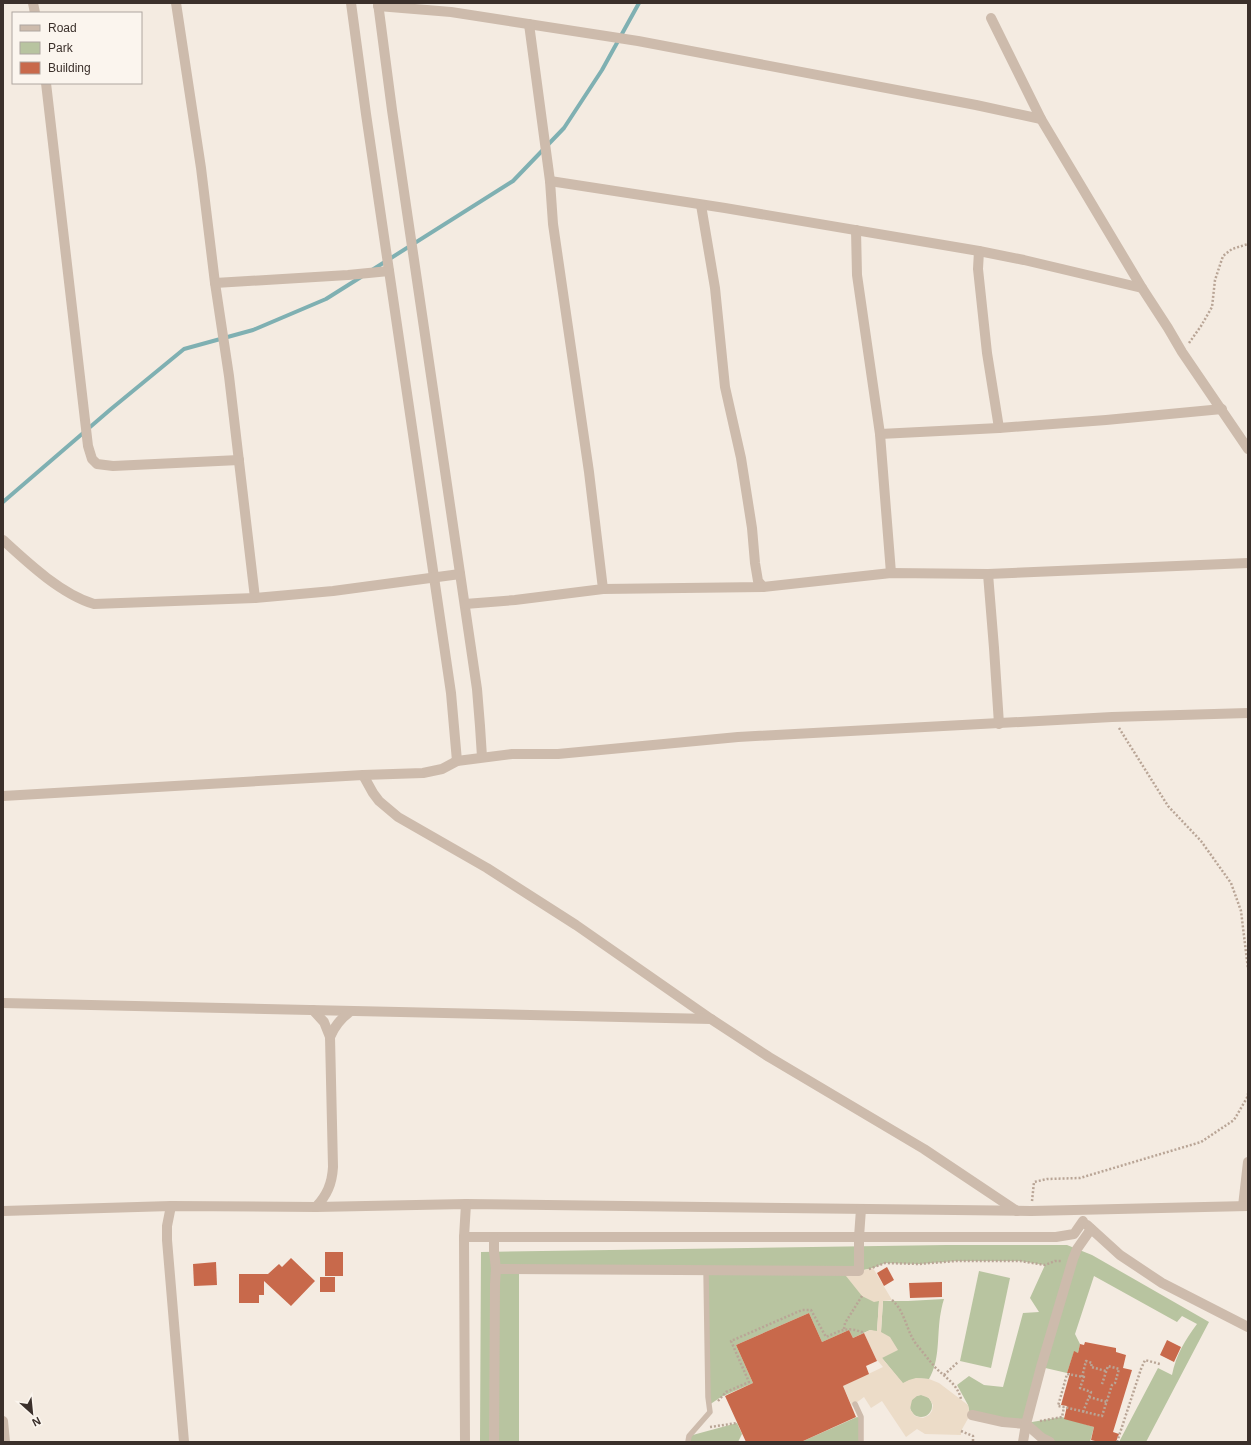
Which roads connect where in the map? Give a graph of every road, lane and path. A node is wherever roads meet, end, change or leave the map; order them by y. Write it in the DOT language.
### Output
graph roads {
  1 [pos="176,3"];
  2 [pos="352,3"];
  3 [pos="378,4"];
  4 [pos="991,18"];
  5 [pos="529,24"];
  6 [pos="46,84"];
  7 [pos="1040,120"];
  8 [pos="550,181"];
  9 [pos="701,205"];
  10 [pos="856,230"];
  11 [pos="1248,244"];
  12 [pos="979,251"];
  13 [pos="389,271"];
  14 [pos="215,283"];
  15 [pos="1142,288"];
  16 [pos="1182,352"];
  17 [pos="1222,409"];
  18 [pos="999,428"];
  19 [pos="880,434"];
  20 [pos="1248,449"];
  21 [pos="239,460"];
  22 [pos="3,540"];
  23 [pos="1248,563"];
  24 [pos="891,573"];
  25 [pos="460,574"];
  26 [pos="988,574"];
  27 [pos="434,578"];
  28 [pos="763,587"];
  29 [pos="603,589"];
  30 [pos="255,598"];
  31 [pos="465,604"];
  32 [pos="1248,713"];
  33 [pos="1112,717"];
  34 [pos="999,724"];
  35 [pos="482,758"];
  36 [pos="457,761"];
  37 [pos="363,775"];
  38 [pos="3,796"];
  39 [pos="1248,969"];
  40 [pos="3,1003"];
  41 [pos="313,1010"];
  42 [pos="351,1011"];
  43 [pos="711,1019"];
  44 [pos="330,1036"];
  45 [pos="1248,1093"];
  46 [pos="1248,1162"];
  47 [pos="466,1204"];
  48 [pos="171,1206"];
  49 [pos="1246,1206"];
  50 [pos="316,1207"];
  51 [pos="861,1209"];
  52 [pos="3,1210"];
  53 [pos="1071,1210"];
  54 [pos="1017,1211"];
  55 [pos="1031,1211"];
  56 [pos="1083,1222"];
  57 [pos="1091,1229"];
  58 [pos="464,1237"];
  59 [pos="859,1237"];
  60 [pos="494,1238"];
  61 [pos="1072,1265"];
  62 [pos="496,1269"];
  63 [pos="706,1270"];
  64 [pos="858,1271"];
  65 [pos="862,1296"];
  66 [pos="892,1300"];
  67 [pos="1248,1328"];
  68 [pos="844,1329"];
  69 [pos="864,1333"];
  70 [pos="958,1362"];
  71 [pos="1160,1364"];
  72 [pos="1106,1371"];
  73 [pos="944,1375"];
  74 [pos="1082,1377"];
  75 [pos="1102,1384"];
  76 [pos="1089,1397"];
  77 [pos="961,1399"];
  78 [pos="1107,1402"];
  79 [pos="855,1404"];
  80 [pos="1064,1407"];
  81 [pos="710,1412"];
  82 [pos="1083,1412"];
  83 [pos="972,1415"];
  84 [pos="3,1421"];
  85 [pos="737,1423"];
  86 [pos="1026,1424"];
  87 [pos="961,1432"];
  88 [pos="5,1442"];
  89 [pos="184,1442"];
  90 [pos="466,1442"];
  91 [pos="494,1442"];
  92 [pos="688,1442"];
  93 [pos="861,1442"];
  94 [pos="973,1442"];
  95 [pos="1023,1442"];
  96 [pos="1050,1442"];
  97 [pos="1117,1442"];
  1 -- 14 [label="street"];
  2 -- 13 [label="street"];
  3 -- 5 [label="street"];
  3 -- 25 [label="street"];
  4 -- 7 [label="street"];
  5 -- 7 [label="street"];
  5 -- 8 [label="street"];
  6 -- 21 [label="street"];
  7 -- 15 [label="street"];
  8 -- 9 [label="street"];
  8 -- 29 [label="street"];
  9 -- 10 [label="street"];
  9 -- 28 [label="street"];
  10 -- 12 [label="street"];
  10 -- 19 [label="street"];
  11 -- 16 [label="path"];
  12 -- 15 [label="street"];
  12 -- 18 [label="street"];
  13 -- 14 [label="street"];
  13 -- 27 [label="street"];
  14 -- 21 [label="street"];
  15 -- 16 [label="street"];
  16 -- 17 [label="street"];
  17 -- 18 [label="street"];
  17 -- 20 [label="street"];
  18 -- 19 [label="street"];
  19 -- 24 [label="street"];
  21 -- 30 [label="street"];
  22 -- 30 [label="street"];
  23 -- 26 [label="street"];
  24 -- 26 [label="street"];
  24 -- 28 [label="street"];
  25 -- 27 [label="street"];
  25 -- 31 [label="street"];
  26 -- 34 [label="street"];
  27 -- 30 [label="street"];
  27 -- 36 [label="street"];
  28 -- 29 [label="street"];
  29 -- 31 [label="street"];
  31 -- 35 [label="street"];
  32 -- 33 [label="street"];
  33 -- 34 [label="street"];
  33 -- 39 [label="path"];
  34 -- 35 [label="street"];
  35 -- 36 [label="street"];
  36 -- 37 [label="street"];
  37 -- 38 [label="street"];
  37 -- 43 [label="street"];
  40 -- 41 [label="street"];
  41 -- 42 [label="street"];
  41 -- 44 [label="street"];
  42 -- 43 [label="street"];
  42 -- 44 [label="street"];
  43 -- 54 [label="street"];
  44 -- 50 [label="street"];
  45 -- 55 [label="path"];
  46 -- 49 [label="street"];
  47 -- 50 [label="street"];
  47 -- 51 [label="street"];
  47 -- 58 [label="street"];
  48 -- 50 [label="street"];
  48 -- 52 [label="street"];
  48 -- 89 [label="street"];
  49 -- 53 [label="street"];
  51 -- 54 [label="street"];
  51 -- 59 [label="street"];
  53 -- 55 [label="street"];
  53 -- 56 [label="street"];
  54 -- 55 [label="street"];
  56 -- 57 [label="street"];
  56 -- 59 [label="street"];
  57 -- 61 [label="street"];
  57 -- 67 [label="street"];
  58 -- 60 [label="street"];
  58 -- 90 [label="street"];
  59 -- 60 [label="street"];
  59 -- 64 [label="street"];
  60 -- 62 [label="street"];
  61 -- 64 [label="path"];
  61 -- 86 [label="street"];
  62 -- 63 [label="street"];
  62 -- 91 [label="street"];
  63 -- 64 [label="street"];
  63 -- 81 [label="lane"];
  65 -- 68 [label="path"];
  66 -- 73 [label="path"];
  68 -- 69 [label="path"];
  68 -- 81 [label="path"];
  70 -- 73 [label="path"];
  71 -- 97 [label="path"];
  72 -- 74 [label="path"];
  72 -- 75 [label="path"];
  72 -- 78 [label="path"];
  73 -- 77 [label="path"];
  74 -- 76 [label="path"];
  74 -- 80 [label="path"];
  76 -- 78 [label="path"];
  76 -- 82 [label="path"];
  78 -- 82 [label="path"];
  79 -- 93 [label="lane"];
  80 -- 82 [label="path"];
  80 -- 86 [label="path"];
  81 -- 85 [label="path"];
  81 -- 92 [label="lane"];
  83 -- 86 [label="street"];
  84 -- 88 [label="street"];
  86 -- 95 [label="street"];
  86 -- 96 [label="street"];
  87 -- 94 [label="path"];
}
